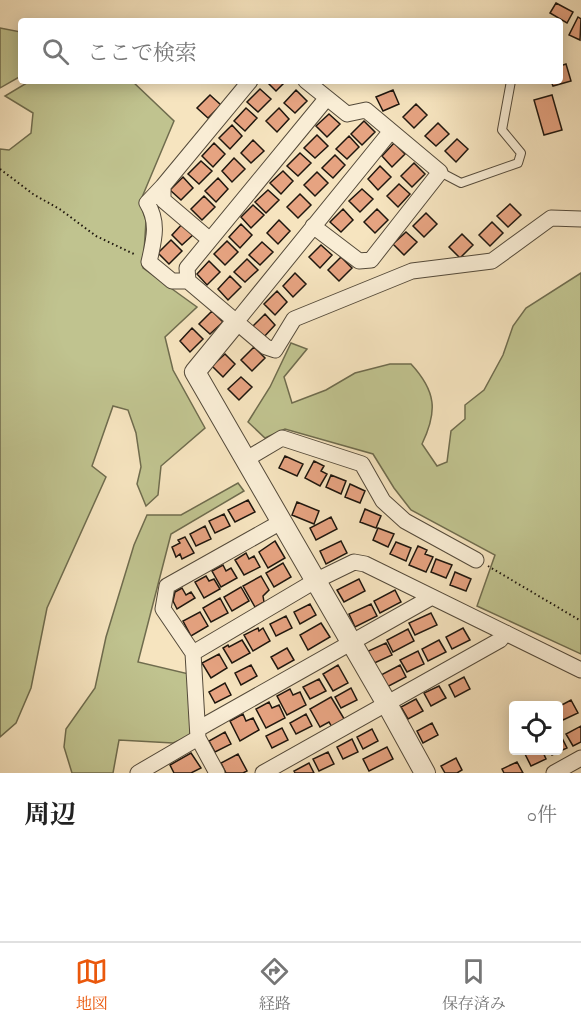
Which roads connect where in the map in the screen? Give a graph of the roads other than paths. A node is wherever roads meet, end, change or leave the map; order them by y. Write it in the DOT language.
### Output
graph roads {
  1 [pos="248,84"];
  2 [pos="309,84"];
  3 [pos="510,84"];
  4 [pos="326,99"];
  5 [pos="391,131"];
  6 [pos="440,172"];
  7 [pos="163,186"];
  8 [pos="581,219"];
  9 [pos="313,226"];
  10 [pos="210,240"];
  11 [pos="188,281"];
  12 [pos="236,322"];
  13 [pos="245,460"];
  14 [pos="281,522"];
  15 [pos="476,560"];
  16 [pos="315,581"];
  17 [pos="432,597"];
  18 [pos="506,633"];
  19 [pos="352,644"];
  20 [pos="193,653"];
  21 [pos="581,670"];
  22 [pos="387,704"];
  23 [pos="198,734"];
  24 [pos="581,758"];
  25 [pos="418,771"];
  26 [pos="138,773"];
  27 [pos="217,773"];
  28 [pos="263,773"];
  29 [pos="554,773"];
  1 -- 7 [label="street"];
  2 -- 4 [label="street"];
  3 -- 6 [label="lane"];
  4 -- 5 [label="street"];
  4 -- 10 [label="street"];
  5 -- 6 [label="street"];
  5 -- 9 [label="street"];
  6 -- 9 [label="street"];
  7 -- 10 [label="street"];
  7 -- 11 [label="street"];
  8 -- 12 [label="street"];
  9 -- 12 [label="street"];
  10 -- 11 [label="street"];
  11 -- 12 [label="street"];
  12 -- 13 [label="street"];
  13 -- 14 [label="street"];
  13 -- 15 [label="street"];
  14 -- 16 [label="street"];
  14 -- 20 [label="street"];
  16 -- 17 [label="street"];
  16 -- 19 [label="street"];
  16 -- 20 [label="street"];
  17 -- 18 [label="street"];
  17 -- 19 [label="street"];
  18 -- 21 [label="street"];
  18 -- 22 [label="street"];
  19 -- 22 [label="street"];
  19 -- 23 [label="street"];
  20 -- 23 [label="street"];
  22 -- 25 [label="street"];
  22 -- 28 [label="street"];
  23 -- 26 [label="street"];
  23 -- 27 [label="street"];
  24 -- 29 [label="street"];
}
